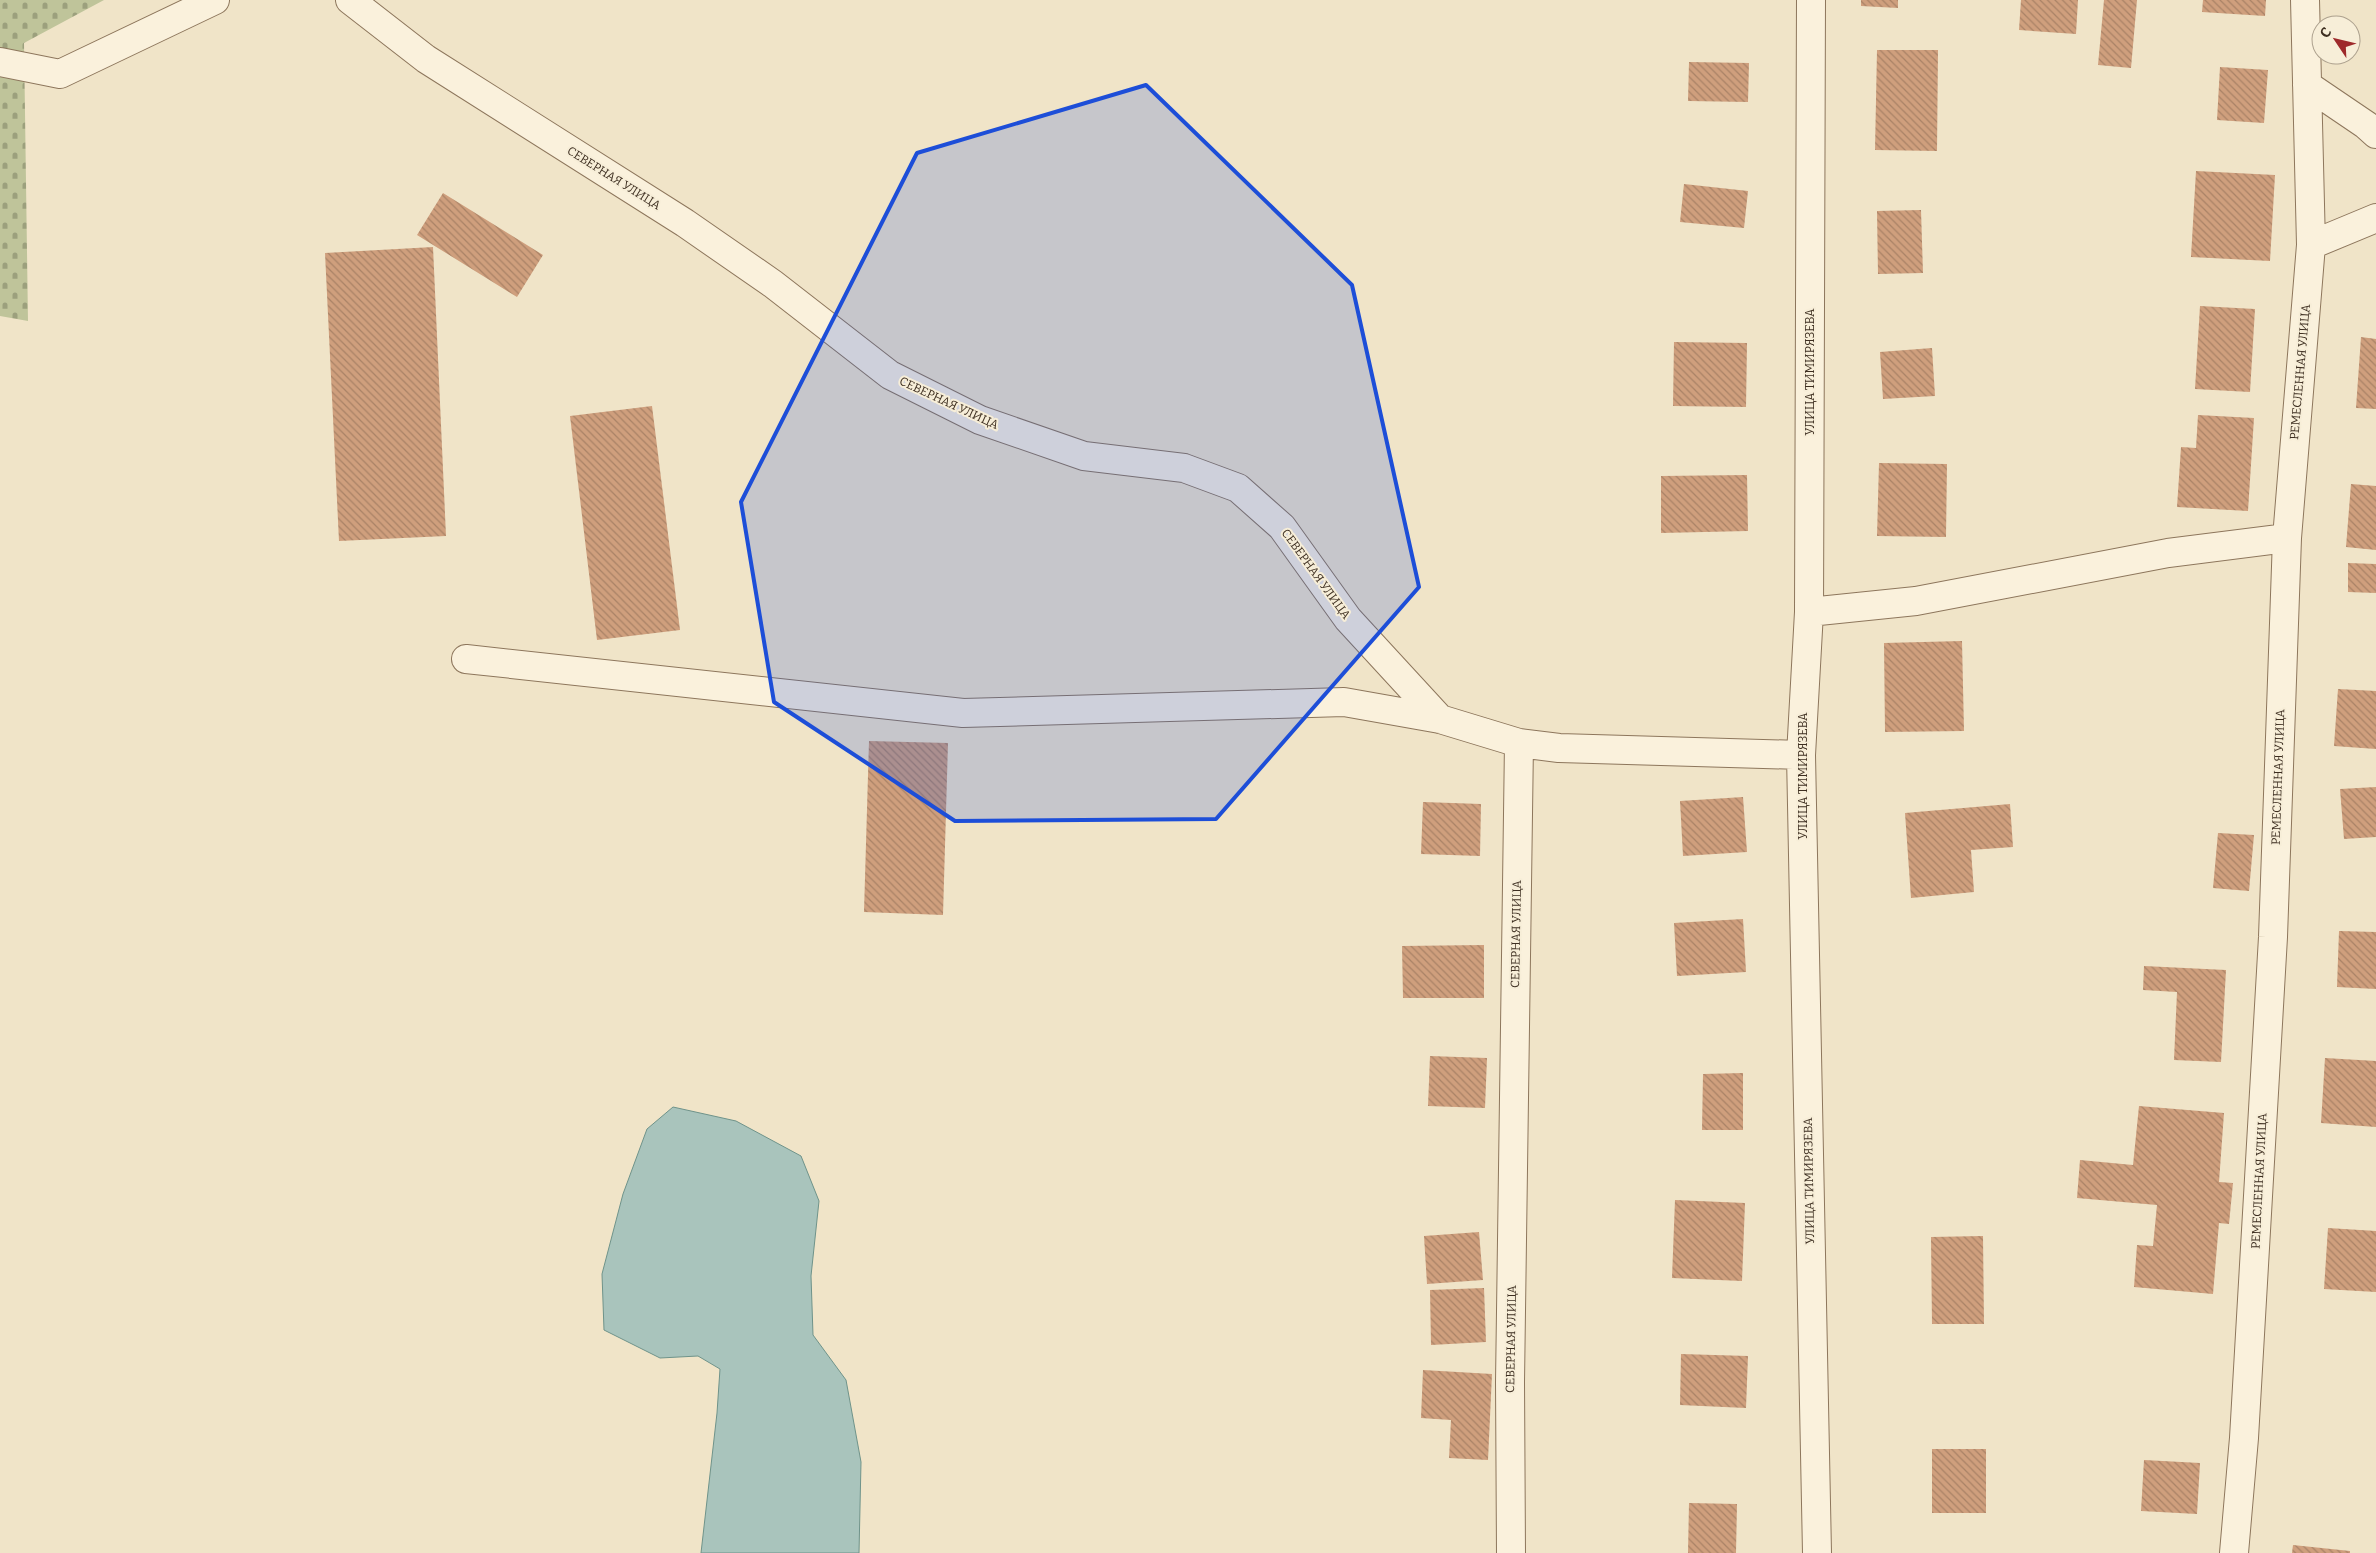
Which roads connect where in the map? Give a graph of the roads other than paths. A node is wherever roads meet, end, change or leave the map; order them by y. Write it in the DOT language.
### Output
graph roads {
  1 [pos="215,0"];
  2 [pos="350,0"];
  3 [pos="1811,0"];
  4 [pos="2305,0"];
  5 [pos="0,62"];
  6 [pos="2307,85"];
  7 [pos="2376,134"];
  8 [pos="2376,218"];
  9 [pos="2311,245"];
  10 [pos="2287,538"];
  11 [pos="1809,612"];
  12 [pos="466,659"];
  13 [pos="1440,719"];
  14 [pos="1519,743"];
  15 [pos="1800,755"];
  16 [pos="1511,1553"];
  17 [pos="1817,1553"];
  18 [pos="2234,1553"];
  1 -- 5 [label="street"];
  2 -- 13 [label="street, СЕВЕРНАЯ УЛИЦА"];
  3 -- 11 [label="street, УЛИЦА ТИМИРЯЗЕВА"];
  4 -- 6 [label="street, РЕМЕСЛЕННАЯ УЛИЦА"];
  6 -- 7 [label="street"];
  6 -- 9 [label="street, РЕМЕСЛЕННАЯ УЛИЦА"];
  8 -- 9 [label="street"];
  9 -- 10 [label="street, РЕМЕСЛЕННАЯ УЛИЦА"];
  10 -- 11 [label="street"];
  10 -- 18 [label="street, РЕМЕСЛЕННАЯ УЛИЦА"];
  11 -- 15 [label="street, УЛИЦА ТИМИРЯЗЕВА"];
  12 -- 13 [label="street"];
  13 -- 14 [label="street"];
  14 -- 15 [label="street"];
  14 -- 16 [label="street, СЕВЕРНАЯ УЛИЦА"];
  15 -- 17 [label="street, УЛИЦА ТИМИРЯЗЕВА"];
}
